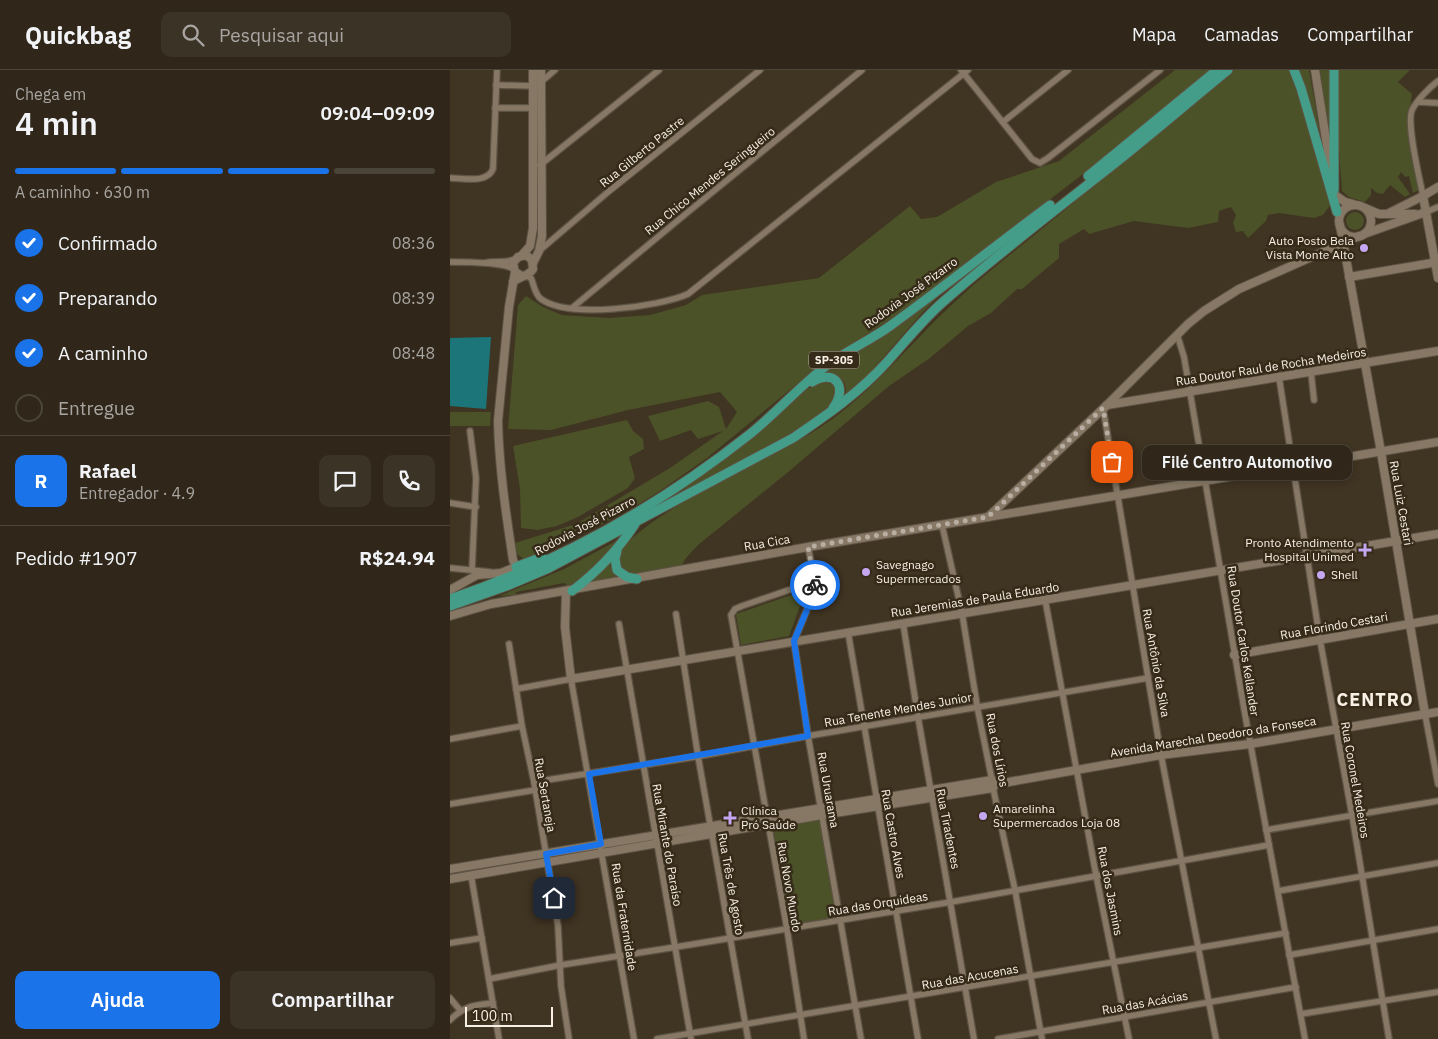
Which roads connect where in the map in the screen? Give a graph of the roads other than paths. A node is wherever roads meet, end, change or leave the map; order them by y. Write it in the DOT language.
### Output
graph roads {
  1 [pos="497,70"];
  2 [pos="533,70"];
  3 [pos="541,70"];
  4 [pos="555,70"];
  5 [pos="659,70"];
  6 [pos="760,70"];
  7 [pos="862,70"];
  8 [pos="1068,70"];
  9 [pos="1160,70"];
  10 [pos="1217,70"];
  11 [pos="1228,70"];
  12 [pos="1294,70"];
  13 [pos="1315,70"];
  14 [pos="1334,70"];
  15 [pos="964,71"];
  16 [pos="1438,81"];
  17 [pos="541,82"];
  18 [pos="496,85"];
  19 [pos="533,86"];
  20 [pos="1418,102"];
  21 [pos="1438,103"];
  22 [pos="495,108"];
  23 [pos="533,108"];
  24 [pos="1003,122"];
  25 [pos="540,165"];
  26 [pos="450,178"];
  27 [pos="1438,187"];
  28 [pos="1335,193"];
  29 [pos="1423,196"];
  30 [pos="1360,206"];
  31 [pos="1438,207"];
  32 [pos="1423,213"];
  33 [pos="1387,214"];
  34 [pos="1339,219"];
  35 [pos="1361,235"];
  36 [pos="1342,243"];
  37 [pos="539,251"];
  38 [pos="518,257"];
  39 [pos="450,262"];
  40 [pos="1437,262"];
  41 [pos="485,263"];
  42 [pos="533,266"];
  43 [pos="519,273"];
  44 [pos="1349,277"];
  45 [pos="1438,278"];
  46 [pos="535,287"];
  47 [pos="572,309"];
  48 [pos="1177,334"];
  49 [pos="1438,351"];
  50 [pos="1364,363"];
  51 [pos="1311,372"];
  52 [pos="1279,377"];
  53 [pos="799,389"];
  54 [pos="1190,391"];
  55 [pos="1314,400"];
  56 [pos="1105,406"];
  57 [pos="829,414"];
  58 [pos="470,431"];
  59 [pos="1438,442"];
  60 [pos="1381,452"];
  61 [pos="1292,467"];
  62 [pos="1206,481"];
  63 [pos="1012,495"];
  64 [pos="1118,496"];
  65 [pos="450,503"];
  66 [pos="648,506"];
  67 [pos="476,507"];
  68 [pos="998,516"];
  69 [pos="988,517"];
  70 [pos="636,522"];
  71 [pos="942,525"];
  72 [pos="1438,534"];
  73 [pos="1396,541"];
  74 [pos="619,546"];
  75 [pos="808,547"];
  76 [pos="1307,556"];
  77 [pos="516,567"];
  78 [pos="450,568"];
  79 [pos="1221,570"];
  80 [pos="472,573"];
  81 [pos="637,579"];
  82 [pos="815,581"];
  83 [pos="1132,585"];
  84 [pos="450,590"];
  85 [pos="569,591"];
  86 [pos="450,599"];
  87 [pos="1045,600"];
  88 [pos="450,606"];
  89 [pos="962,613"];
  90 [pos="676,614"];
  91 [pos="450,616"];
  92 [pos="1438,619"];
  93 [pos="903,623"];
  94 [pos="619,624"];
  95 [pos="1410,624"];
  96 [pos="848,632"];
  97 [pos="1320,640"];
  98 [pos="794,641"];
  99 [pos="509,644"];
  100 [pos="737,651"];
  101 [pos="1234,655"];
  102 [pos="683,661"];
  103 [pos="627,669"];
  104 [pos="1148,678"];
  105 [pos="571,679"];
  106 [pos="516,689"];
  107 [pos="1063,693"];
  108 [pos="977,707"];
  109 [pos="1438,712"];
  110 [pos="1425,714"];
  111 [pos="918,717"];
  112 [pos="522,726"];
  113 [pos="863,726"];
  114 [pos="1335,729"];
  115 [pos="808,736"];
  116 [pos="450,739"];
  117 [pos="1250,744"];
  118 [pos="754,746"];
  119 [pos="1161,755"];
  120 [pos="698,756"];
  121 [pos="643,765"];
  122 [pos="1076,770"];
  123 [pos="589,774"];
  124 [pos="534,782"];
  125 [pos="992,784"];
  126 [pos="1438,784"];
  127 [pos="535,790"];
  128 [pos="930,790"];
  129 [pos="932,798"];
  130 [pos="1438,800"];
  131 [pos="877,802"];
  132 [pos="450,804"];
  133 [pos="822,811"];
  134 [pos="1352,815"];
  135 [pos="768,821"];
  136 [pos="712,830"];
  137 [pos="1266,830"];
  138 [pos="656,840"];
  139 [pos="1269,845"];
  140 [pos="602,848"];
  141 [pos="546,854"];
  142 [pos="1181,860"];
  143 [pos="547,863"];
  144 [pos="1438,864"];
  145 [pos="450,869"];
  146 [pos="471,875"];
  147 [pos="1096,876"];
  148 [pos="1362,877"];
  149 [pos="450,879"];
  150 [pos="1015,890"];
  151 [pos="1278,891"];
  152 [pos="951,902"];
  153 [pos="896,911"];
  154 [pos="840,920"];
  155 [pos="787,929"];
  156 [pos="1438,929"];
  157 [pos="1286,933"];
  158 [pos="482,938"];
  159 [pos="730,938"];
  160 [pos="1373,940"];
  161 [pos="450,944"];
  162 [pos="676,947"];
  163 [pos="1198,948"];
  164 [pos="1289,955"];
  165 [pos="619,956"];
  166 [pos="1114,963"];
  167 [pos="561,965"];
  168 [pos="1030,976"];
  169 [pos="489,979"];
  170 [pos="1296,987"];
  171 [pos="965,988"];
  172 [pos="1438,992"];
  173 [pos="911,997"];
  174 [pos="450,998"];
  175 [pos="1383,1001"];
  176 [pos="1210,1002"];
  177 [pos="493,1003"];
  178 [pos="855,1006"];
  179 [pos="460,1010"];
  180 [pos="1301,1014"];
  181 [pos="801,1016"];
  182 [pos="1125,1017"];
  183 [pos="450,1020"];
  184 [pos="745,1024"];
  185 [pos="1040,1032"];
  186 [pos="690,1036"];
  187 [pos="499,1039"];
  188 [pos="569,1039"];
  189 [pos="634,1039"];
  190 [pos="657,1039"];
  191 [pos="748,1039"];
  192 [pos="804,1039"];
  193 [pos="861,1039"];
  194 [pos="918,1039"];
  195 [pos="974,1039"];
  196 [pos="998,1039"];
  197 [pos="1042,1039"];
  198 [pos="1129,1039"];
  199 [pos="1216,1039"];
  200 [pos="1305,1039"];
  201 [pos="1389,1039"];
  1 -- 18 [label="street"];
  2 -- 19 [label="street"];
  3 -- 17 [label="street"];
  4 -- 17 [label="street"];
  5 -- 25 [label="street"];
  6 -- 37 [label="street, Rua Gilberto Pastre"];
  7 -- 47 [label="street, Rua Chico Mendes Seringueiro"];
  8 -- 24 [label="street"];
  9 -- 24 [label="street"];
  10 -- 53 [label="main road, Rodovia José Pizarro / SP-305"];
  11 -- 57 [label="main road, Rodovia José Pizarro / SP-305"];
  12 -- 34 [label="main road"];
  13 -- 28 [label="street, Rua Luiz Cestari"];
  14 -- 28 [label="main road"];
  15 -- 24 [label="street"];
  15 -- 47 [label="street"];
  16 -- 20 [label="street"];
  17 -- 25 [label="street"];
  18 -- 19 [label="street"];
  18 -- 22 [label="street"];
  19 -- 23 [label="street"];
  20 -- 21 [label="street"];
  20 -- 29 [label="street"];
  22 -- 23 [label="street"];
  22 -- 26 [label="street"];
  23 -- 38 [label="street"];
  25 -- 37 [label="street"];
  27 -- 29 [label="street"];
  28 -- 30 [label="street"];
  28 -- 34 [label="street, Rua Luiz Cestari"];
  29 -- 32 [label="street"];
  29 -- 33 [label="street"];
  30 -- 33 [label="street"];
  30 -- 34 [label="street"];
  30 -- 35 [label="street"];
  31 -- 32 [label="street"];
  32 -- 33 [label="street"];
  32 -- 35 [label="street"];
  32 -- 40 [label="street"];
  34 -- 35 [label="street"];
  34 -- 36 [label="street, Rua Luiz Cestari"];
  35 -- 36 [label="street"];
  36 -- 44 [label="street, Rua Luiz Cestari"];
  36 -- 48 [label="street"];
  37 -- 42 [label="street"];
  38 -- 41 [label="street"];
  38 -- 42 [label="street"];
  38 -- 43 [label="street"];
  39 -- 41 [label="street"];
  40 -- 44 [label="street"];
  40 -- 45 [label="street"];
  41 -- 43 [label="street"];
  42 -- 43 [label="street"];
  42 -- 46 [label="street"];
  43 -- 46 [label="street"];
  43 -- 77 [label="street"];
  44 -- 50 [label="street, Rua Luiz Cestari"];
  46 -- 47 [label="street"];
  48 -- 54 [label="street, Rua Doutor Carlos Kellander"];
  48 -- 56 [label="street"];
  49 -- 50 [label="street, Rua Doutor Raul de Rocha Medeiros"];
  50 -- 51 [label="street, Rua Doutor Raul de Rocha Medeiros"];
  50 -- 60 [label="street, Rua Luiz Cestari"];
  51 -- 52 [label="street, Rua Doutor Raul de Rocha Medeiros"];
  51 -- 55 [label="street"];
  52 -- 54 [label="street, Rua Doutor Raul de Rocha Medeiros"];
  52 -- 61 [label="street, Rua Coronel Medeiros"];
  53 -- 57 [label="main road"];
  53 -- 66 [label="main road, Rodovia José Pizarro / SP-305"];
  54 -- 56 [label="street, Rua Doutor Raul de Rocha Medeiros"];
  54 -- 62 [label="street, Rua Doutor Carlos Kellander"];
  56 -- 63 [label="street"];
  56 -- 64 [label="street, Rua Antônio da Silva"];
  57 -- 70 [label="main road, Rodovia José Pizarro / SP-305"];
  58 -- 67 [label="street"];
  59 -- 60 [label="street, Rua Cica"];
  60 -- 61 [label="street, Rua Cica"];
  60 -- 73 [label="street, Rua Luiz Cestari"];
  61 -- 62 [label="street, Rua Cica"];
  61 -- 76 [label="street, Rua Coronel Medeiros"];
  62 -- 64 [label="street, Rua Cica"];
  62 -- 79 [label="street, Rua Doutor Carlos Kellander"];
  63 -- 68 [label="street"];
  63 -- 69 [label="street"];
  64 -- 68 [label="street, Rua Cica"];
  64 -- 83 [label="street, Rua Antônio da Silva"];
  65 -- 67 [label="street"];
  66 -- 77 [label="main road"];
  66 -- 86 [label="main road, Rodovia José Pizarro / SP-305"];
  67 -- 80 [label="street"];
  68 -- 69 [label="street, Rua Cica"];
  69 -- 71 [label="street, Rua Cica"];
  70 -- 74 [label="main road"];
  70 -- 88 [label="main road, Rodovia José Pizarro"];
  71 -- 75 [label="street, Rua Cica"];
  71 -- 89 [label="street, Rua dos Lírios"];
  72 -- 73 [label="street, Rua Jeremias de Paula Eduardo"];
  73 -- 76 [label="street, Rua Jeremias de Paula Eduardo"];
  73 -- 95 [label="street, Rua Luiz Cestari"];
  74 -- 81 [label="main road"];
  74 -- 85 [label="main road"];
  75 -- 81 [label="street, Rua Cica"];
  75 -- 82 [label="street"];
  76 -- 79 [label="street, Rua Jeremias de Paula Eduardo"];
  76 -- 97 [label="street, Rua Coronel Medeiros"];
  77 -- 80 [label="street"];
  78 -- 80 [label="street"];
  79 -- 83 [label="street, Rua Jeremias de Paula Eduardo"];
  79 -- 101 [label="street, Rua Doutor Carlos Kellander"];
  80 -- 84 [label="street"];
  81 -- 85 [label="street, Rua Cica"];
  82 -- 98 [label="street"];
  82 -- 100 [label="street, Rua Novo Mundo"];
  83 -- 87 [label="street, Rua Jeremias de Paula Eduardo"];
  83 -- 104 [label="street, Rua Antônio da Silva"];
  85 -- 91 [label="street, Rua Cica"];
  85 -- 105 [label="street, Rua da Fraternidade"];
  87 -- 89 [label="street, Rua Jeremias de Paula Eduardo"];
  87 -- 107 [label="street, Rua dos Jasmins"];
  89 -- 93 [label="street, Rua Jeremias de Paula Eduardo"];
  89 -- 108 [label="street, Rua dos Lírios"];
  90 -- 102 [label="street, Rua Três de Agosto"];
  92 -- 95 [label="street, Rua Florindo Cestari"];
  93 -- 96 [label="street, Rua Jeremias de Paula Eduardo"];
  93 -- 111 [label="street, Rua Tiradentes"];
  94 -- 103 [label="street, Rua Mirante do Paraíso"];
  95 -- 97 [label="street, Rua Florindo Cestari"];
  95 -- 110 [label="street, Rua Luiz Cestari"];
  96 -- 98 [label="street, Rua Jeremias de Paula Eduardo"];
  96 -- 113 [label="street, Rua Castro Alves"];
  97 -- 101 [label="street, Rua Florindo Cestari"];
  97 -- 114 [label="street, Rua Coronel Medeiros"];
  98 -- 100 [label="street, Rua Jeremias de Paula Eduardo"];
  98 -- 115 [label="street, Rua Uruarama"];
  99 -- 106 [label="street, Rua Sertaneja"];
  100 -- 102 [label="street, Rua Jeremias de Paula Eduardo"];
  100 -- 118 [label="street, Rua Novo Mundo"];
  101 -- 117 [label="street, Rua Doutor Carlos Kellander"];
  102 -- 103 [label="street, Rua Jeremias de Paula Eduardo"];
  102 -- 120 [label="street, Rua Três de Agosto"];
  103 -- 105 [label="street, Rua Jeremias de Paula Eduardo"];
  103 -- 121 [label="street, Rua Mirante do Paraíso"];
  104 -- 107 [label="street, Rua Tenente Mendes Junior"];
  104 -- 119 [label="street, Rua Antônio da Silva"];
  105 -- 106 [label="street, Rua Jeremias de Paula Eduardo"];
  105 -- 123 [label="street, Rua da Fraternidade"];
  106 -- 112 [label="street, Rua Sertaneja"];
  107 -- 108 [label="street, Rua Tenente Mendes Junior"];
  107 -- 122 [label="street, Rua dos Jasmins"];
  108 -- 111 [label="street, Rua Tenente Mendes Junior"];
  108 -- 125 [label="street, Rua dos Lírios"];
  109 -- 110 [label="street, Avenida Marechal Deodoro da Fonseca"];
  110 -- 114 [label="street, Avenida Marechal Deodoro da Fonseca"];
  110 -- 126 [label="street, Rua Luiz Cestari"];
  111 -- 113 [label="street, Rua Tenente Mendes Junior"];
  111 -- 128 [label="street, Rua Tiradentes"];
  112 -- 116 [label="street"];
  112 -- 124 [label="street, Rua Sertaneja"];
  113 -- 115 [label="street, Rua Tenente Mendes Junior"];
  113 -- 131 [label="street, Rua Castro Alves"];
  114 -- 117 [label="street, Avenida Marechal Deodoro da Fonseca"];
  114 -- 134 [label="street, Rua Coronel Medeiros"];
  115 -- 118 [label="street, Rua Tenente Mendes Junior"];
  115 -- 133 [label="street, Rua Uruarama"];
  117 -- 119 [label="street, Avenida Marechal Deodoro da Fonseca"];
  117 -- 137 [label="street, Rua Doutor Carlos Kellander"];
  118 -- 120 [label="street, Rua Tenente Mendes Junior"];
  118 -- 135 [label="street, Rua Novo Mundo"];
  119 -- 122 [label="street, Avenida Marechal Deodoro da Fonseca"];
  119 -- 142 [label="street, Rua Antônio da Silva"];
  120 -- 121 [label="street, Rua Tenente Mendes Junior"];
  120 -- 136 [label="street, Rua Três de Agosto"];
  121 -- 123 [label="street, Rua Tenente Mendes Junior"];
  121 -- 138 [label="street, Rua Mirante do Paraíso"];
  122 -- 125 [label="street, Avenida Marechal Deodoro da Fonseca"];
  122 -- 147 [label="street, Rua dos Jasmins"];
  123 -- 124 [label="street, Rua Tenente Mendes Junior"];
  123 -- 140 [label="street, Rua da Fraternidade"];
  124 -- 127 [label="street, Rua Sertaneja"];
  125 -- 128 [label="street, Avenida Marechal Deodoro da Fonseca"];
  125 -- 129 [label="street, Avenida Marechal Deodoro da Fonseca"];
  125 -- 150 [label="street, Rua dos Lírios"];
  127 -- 132 [label="street"];
  127 -- 141 [label="street, Rua Sertaneja"];
  128 -- 129 [label="street, Rua Tiradentes"];
  128 -- 131 [label="street, Avenida Marechal Deodoro da Fonseca"];
  129 -- 131 [label="street, Avenida Marechal Deodoro da Fonseca"];
  129 -- 152 [label="street, Rua Tiradentes"];
  130 -- 134 [label="street"];
  131 -- 133 [label="street, Avenida Marechal Deodoro da Fonseca"];
  131 -- 153 [label="street, Rua Castro Alves"];
  133 -- 135 [label="street, Avenida Marechal Deodoro da Fonseca"];
  133 -- 154 [label="street, Rua Uruarama"];
  134 -- 137 [label="street"];
  134 -- 148 [label="street, Rua Coronel Medeiros"];
  135 -- 136 [label="street, Avenida Marechal Deodoro da Fonseca"];
  135 -- 155 [label="street, Rua Novo Mundo"];
  136 -- 138 [label="street, Avenida Marechal Deodoro da Fonseca"];
  136 -- 159 [label="street, Rua Três de Agosto"];
  137 -- 139 [label="street, Rua Doutor Carlos Kellander"];
  138 -- 140 [label="street, Avenida Marechal Deodoro da Fonseca"];
  138 -- 162 [label="street, Rua Mirante do Paraíso"];
  139 -- 142 [label="street, Rua das Orquideas"];
  139 -- 151 [label="street, Rua Doutor Carlos Kellander"];
  140 -- 141 [label="street, Avenida Marechal Deodoro da Fonseca"];
  140 -- 143 [label="street, Avenida Marechal Deodoro da Fonseca"];
  140 -- 165 [label="street, Rua da Fraternidade"];
  141 -- 143 [label="street, Rua Sertaneja"];
  141 -- 145 [label="street, Avenida Marechal Deodoro da Fonseca"];
  142 -- 147 [label="street, Rua das Orquideas"];
  142 -- 163 [label="street, Rua Antônio da Silva"];
  143 -- 146 [label="street, Avenida Marechal Deodoro da Fonseca"];
  143 -- 167 [label="street, Rua Sertaneja"];
  144 -- 148 [label="street"];
  146 -- 149 [label="street, Avenida Marechal Deodoro da Fonseca"];
  146 -- 158 [label="street"];
  147 -- 150 [label="street, Rua das Orquideas"];
  147 -- 166 [label="street, Rua dos Jasmins"];
  148 -- 151 [label="street"];
  148 -- 160 [label="street, Rua Coronel Medeiros"];
  150 -- 152 [label="street, Rua das Orquideas"];
  150 -- 168 [label="street, Rua dos Lírios"];
  151 -- 157 [label="street, Rua Doutor Carlos Kellander"];
  152 -- 153 [label="street, Rua das Orquideas"];
  152 -- 171 [label="street, Rua Tiradentes"];
  153 -- 154 [label="street, Rua das Orquideas"];
  153 -- 173 [label="street, Rua Castro Alves"];
  154 -- 155 [label="street, Rua das Orquideas"];
  154 -- 178 [label="street, Rua Uruarama"];
  155 -- 159 [label="street, Rua das Orquideas"];
  155 -- 181 [label="street, Rua Novo Mundo"];
  156 -- 160 [label="street"];
  157 -- 163 [label="street, Rua das Acucenas"];
  157 -- 164 [label="street, Rua Doutor Carlos Kellander"];
  158 -- 161 [label="street"];
  158 -- 169 [label="street"];
  159 -- 162 [label="street, Rua das Orquideas"];
  159 -- 184 [label="street, Rua Três de Agosto"];
  160 -- 164 [label="street"];
  160 -- 175 [label="street, Rua Coronel Medeiros"];
  162 -- 165 [label="street, Rua das Orquideas"];
  162 -- 186 [label="street, Rua Mirante do Paraíso"];
  163 -- 166 [label="street, Rua das Acucenas"];
  163 -- 176 [label="street, Rua Antônio da Silva"];
  164 -- 170 [label="street, Rua Doutor Carlos Kellander"];
  165 -- 167 [label="street, Rua das Orquideas"];
  165 -- 189 [label="street, Rua da Fraternidade"];
  166 -- 168 [label="street, Rua das Acucenas"];
  166 -- 182 [label="street, Rua dos Jasmins"];
  167 -- 169 [label="street, Rua das Orquideas"];
  167 -- 188 [label="street, Rua Sertaneja"];
  168 -- 171 [label="street, Rua das Acucenas"];
  168 -- 185 [label="street, Rua dos Lírios"];
  169 -- 177 [label="street"];
  170 -- 176 [label="street, Rua das Acácias"];
  170 -- 180 [label="street, Rua Doutor Carlos Kellander"];
  171 -- 173 [label="street, Rua das Acucenas"];
  171 -- 195 [label="street, Rua Tiradentes"];
  172 -- 175 [label="street"];
  173 -- 178 [label="street, Rua das Acucenas"];
  173 -- 194 [label="street, Rua Castro Alves"];
  174 -- 179 [label="street"];
  175 -- 180 [label="street"];
  175 -- 201 [label="street, Rua Coronel Medeiros"];
  176 -- 182 [label="street, Rua das Acácias"];
  176 -- 199 [label="street, Rua Antônio da Silva"];
  177 -- 179 [label="street"];
  177 -- 187 [label="street"];
  178 -- 181 [label="street, Rua das Acucenas"];
  178 -- 193 [label="street, Rua Uruarama"];
  179 -- 183 [label="street"];
  180 -- 200 [label="street, Rua Doutor Carlos Kellander"];
  181 -- 184 [label="street, Rua das Acucenas"];
  181 -- 192 [label="street, Rua Novo Mundo"];
  182 -- 185 [label="street, Rua das Acácias"];
  182 -- 198 [label="street, Rua dos Jasmins"];
  184 -- 186 [label="street, Rua das Acucenas"];
  184 -- 191 [label="street, Rua Três de Agosto"];
  185 -- 196 [label="street, Rua das Acácias"];
  185 -- 197 [label="street, Rua dos Lírios"];
  186 -- 190 [label="street, Rua das Acucenas"];
}
